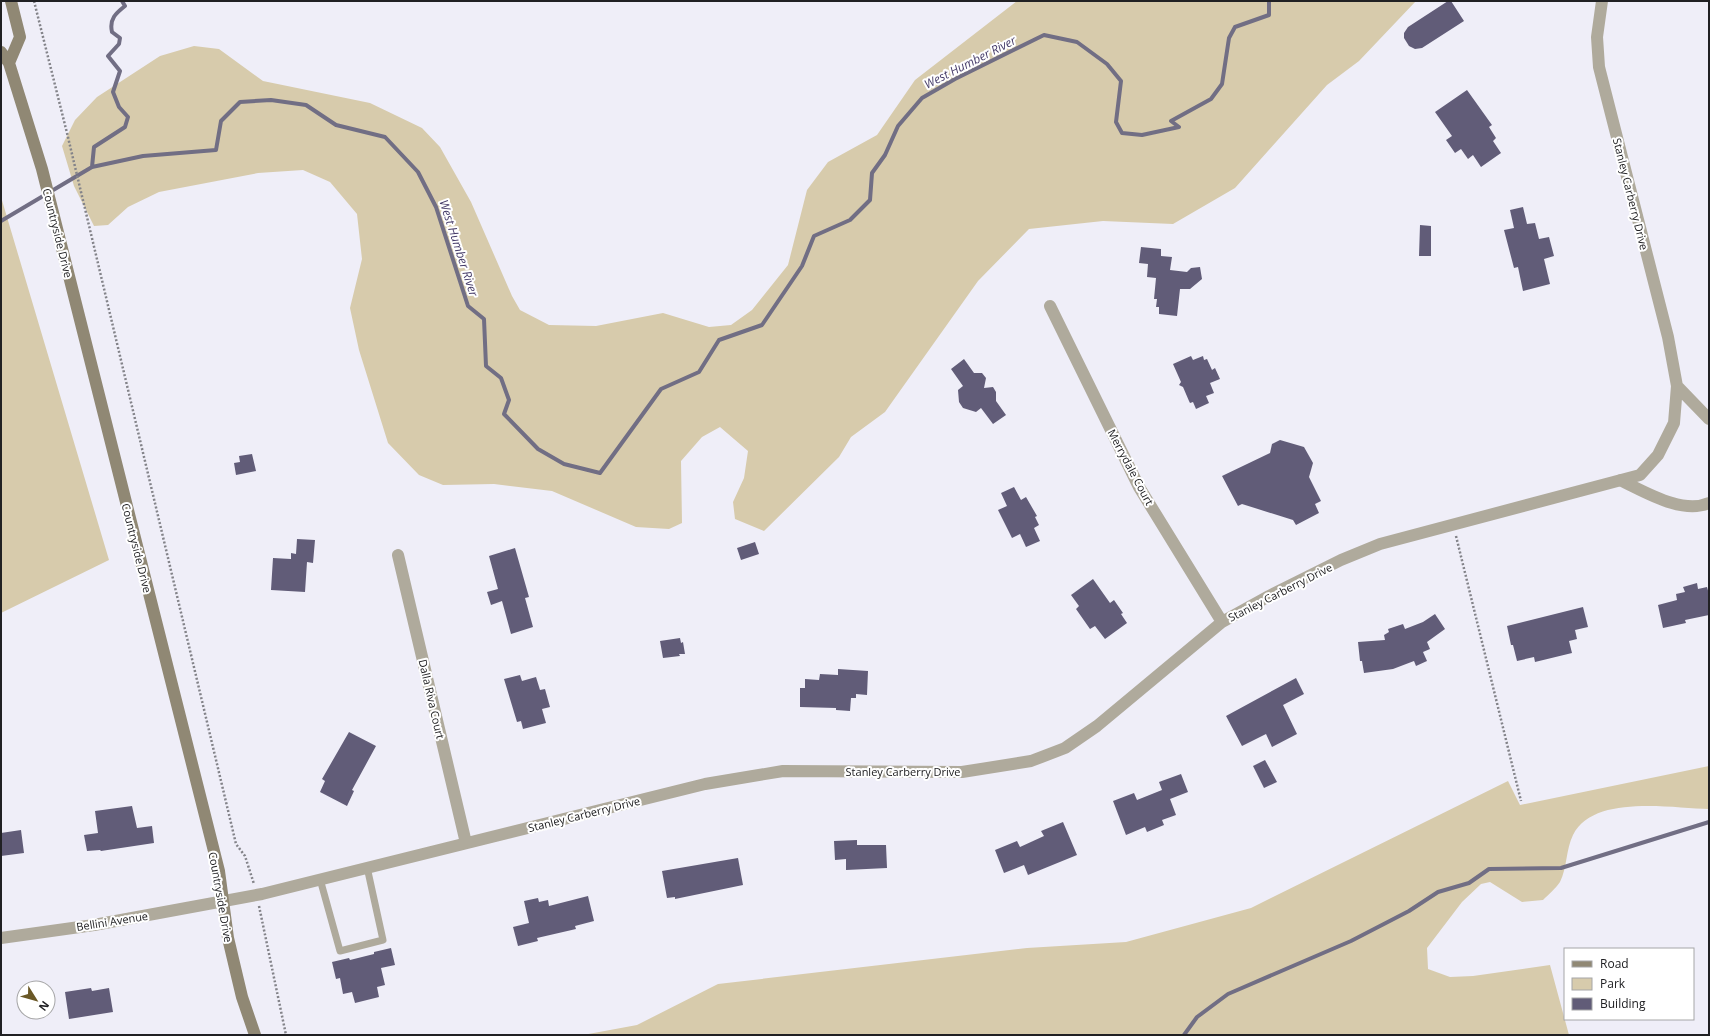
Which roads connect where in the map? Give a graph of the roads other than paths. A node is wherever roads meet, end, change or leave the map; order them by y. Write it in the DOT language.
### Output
graph roads {
  1 [pos="11,1"];
  2 [pos="1602,1"];
  3 [pos="1,52"];
  4 [pos="9,63"];
  5 [pos="1050,306"];
  6 [pos="1677,386"];
  7 [pos="1709,419"];
  8 [pos="1620,480"];
  9 [pos="1709,503"];
  10 [pos="398,555"];
  11 [pos="1222,622"];
  12 [pos="466,843"];
  13 [pos="367,867"];
  14 [pos="320,879"];
  15 [pos="223,902"];
  16 [pos="1,938"];
  17 [pos="255,1035"];
  1 -- 4 [label="main road"];
  2 -- 6 [label="street, Stanley Carberry Drive"];
  3 -- 4 [label="main road, Countryside Drive"];
  4 -- 15 [label="main road, Countryside Drive"];
  5 -- 11 [label="street, Merrydale Court"];
  6 -- 7 [label="street"];
  6 -- 8 [label="street, Stanley Carberry Drive"];
  8 -- 9 [label="street"];
  8 -- 11 [label="street, Stanley Carberry Drive"];
  10 -- 12 [label="street, Dalla Riva Court"];
  11 -- 12 [label="street, Stanley Carberry Drive"];
  12 -- 13 [label="street, Stanley Carberry Drive"];
  13 -- 14 [label="street, Stanley Carberry Drive"];
  13 -- 14 [label="lane"];
  14 -- 15 [label="street, Stanley Carberry Drive"];
  15 -- 16 [label="street, Bellini Avenue"];
  15 -- 17 [label="main road, Countryside Drive"];
}
